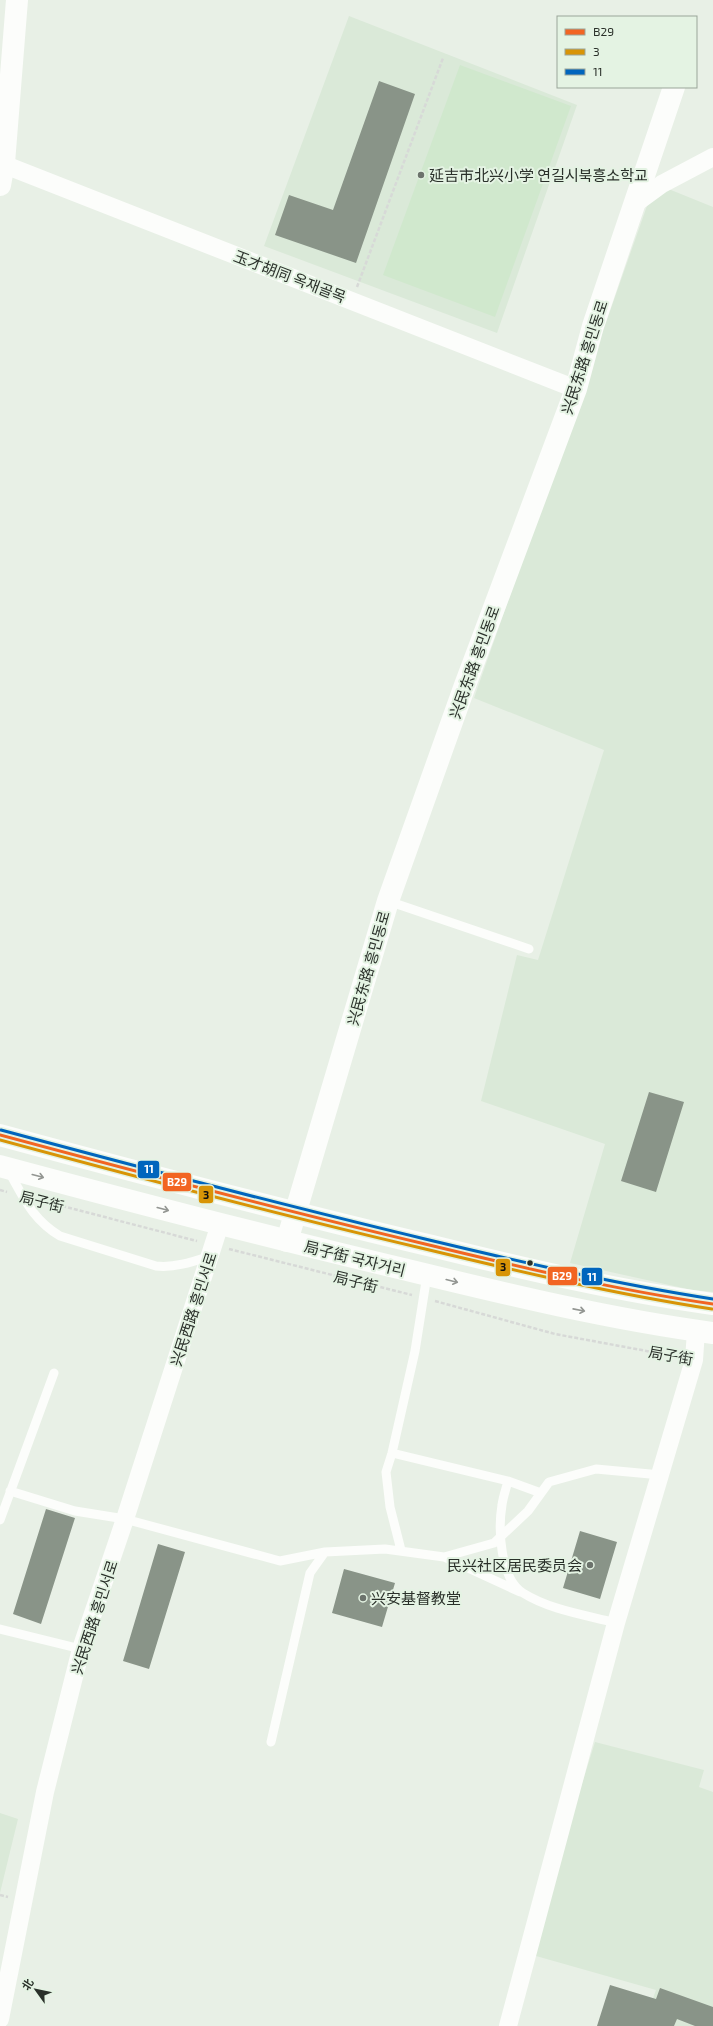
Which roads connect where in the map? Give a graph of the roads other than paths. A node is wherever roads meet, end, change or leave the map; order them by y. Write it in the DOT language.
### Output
graph roads {
  1 [pos="17,0"];
  2 [pos="674,88"];
  3 [pos="713,157"];
  4 [pos="2,163"];
  5 [pos="0,185"];
  6 [pos="636,203"];
  7 [pos="576,388"];
  8 [pos="388,901"];
  9 [pos="529,949"];
  10 [pos="0,1135"];
  11 [pos="3,1167"];
  12 [pos="296,1214"];
  13 [pos="220,1224"];
  14 [pos="287,1242"];
  15 [pos="212,1250"];
  16 [pos="428,1275"];
  17 [pos="713,1304"];
  18 [pos="704,1332"];
  19 [pos="54,1373"];
  20 [pos="392,1453"];
  21 [pos="661,1475"];
  22 [pos="508,1481"];
  23 [pos="10,1491"];
  24 [pos="541,1493"];
  25 [pos="125,1519"];
  26 [pos="0,1520"];
  27 [pos="500,1537"];
  28 [pos="400,1550"];
  29 [pos="325,1552"];
  30 [pos="444,1557"];
  31 [pos="522,1593"];
  32 [pos="616,1623"];
  33 [pos="0,1629"];
  34 [pos="81,1649"];
  35 [pos="272,1742"];
  36 [pos="0,2019"];
  37 [pos="508,2026"];
  1 -- 4 [label="main road"];
  2 -- 6 [label="main road, 兴民东路 흥민동로"];
  3 -- 6 [label="street"];
  4 -- 5 [label="main road"];
  4 -- 7 [label="street, 玉才胡同 옥재골목"];
  6 -- 7 [label="main road, 兴民东路 흥민동로"];
  7 -- 8 [label="main road, 兴民东路 흥민동로"];
  8 -- 9 [label="lane"];
  8 -- 12 [label="main road, 兴民东路 흥민동로"];
  10 -- 12 [label="main road, 局子街 국자거리"];
  11 -- 13 [label="main road, 局子街 국자거리, one-way"];
  11 -- 15 [label="lane"];
  12 -- 14 [label="main road, 兴民东路 흥민동로"];
  12 -- 17 [label="main road, 局子街 국자거리"];
  13 -- 14 [label="main road, 局子街 국자거리"];
  13 -- 15 [label="street, 兴民西路 흥민서로"];
  14 -- 16 [label="main road, 局子街 국자거리"];
  15 -- 25 [label="street, 兴民西路 흥민서로"];
  16 -- 18 [label="main road, 局子街 국자거리, one-way"];
  16 -- 20 [label="lane"];
  18 -- 21 [label="street"];
  19 -- 23 [label="lane"];
  20 -- 22 [label="lane"];
  20 -- 28 [label="lane"];
  21 -- 24 [label="lane"];
  21 -- 32 [label="street"];
  22 -- 24 [label="lane"];
  22 -- 27 [label="lane"];
  23 -- 25 [label="lane"];
  23 -- 26 [label="lane"];
  24 -- 27 [label="lane"];
  25 -- 29 [label="lane"];
  25 -- 34 [label="street, 兴民西路 흥민서로"];
  27 -- 30 [label="lane"];
  27 -- 31 [label="lane"];
  28 -- 29 [label="lane"];
  28 -- 30 [label="lane"];
  29 -- 35 [label="lane"];
  30 -- 31 [label="lane"];
  31 -- 32 [label="lane"];
  32 -- 37 [label="street"];
  33 -- 34 [label="lane"];
  34 -- 36 [label="street, 兴民西路 흥민서로"];
}
